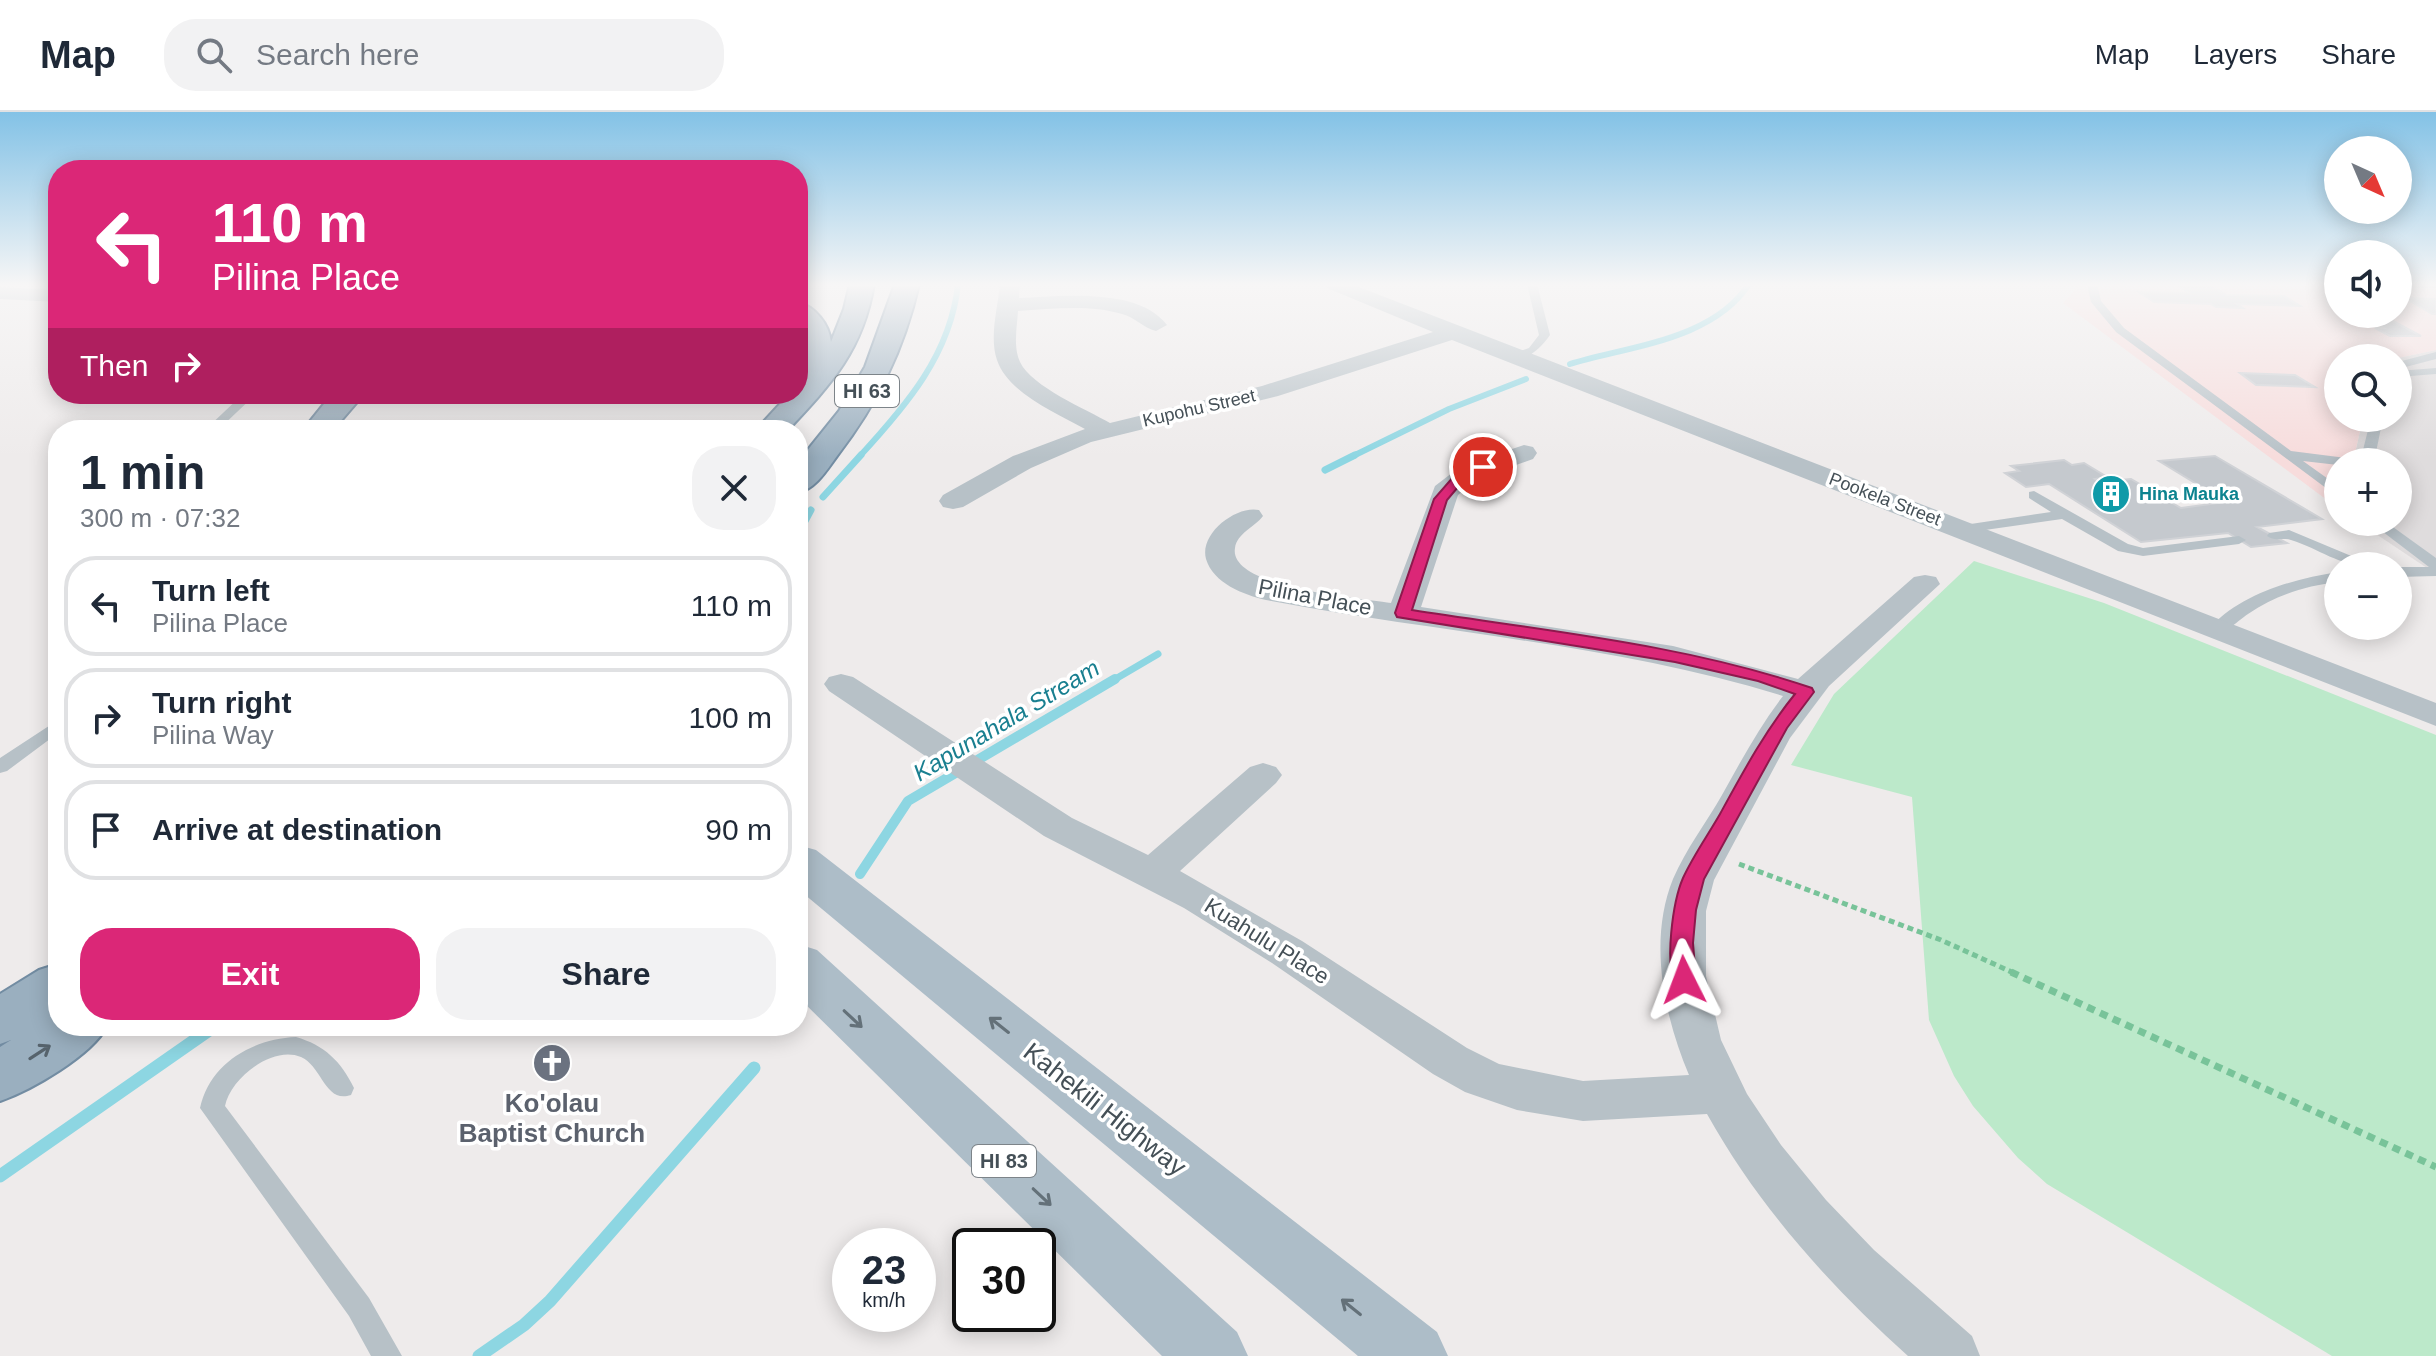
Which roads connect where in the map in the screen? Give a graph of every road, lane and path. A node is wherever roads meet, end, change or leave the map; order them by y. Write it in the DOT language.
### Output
graph roads {
  1 [pos="818,342"];
  2 [pos="844,342"];
  3 [pos="890,342"];
  4 [pos="1007,342"];
  5 [pos="1423,342"];
  6 [pos="1478,342"];
  7 [pos="1539,342"];
  8 [pos="2136,342"];
  9 [pos="2436,355"];
  10 [pos="1514,357"];
  11 [pos="2412,362"];
  12 [pos="808,367"];
  13 [pos="2436,371"];
  14 [pos="2412,373"];
  15 [pos="808,391"];
  16 [pos="239,404"];
  17 [pos="340,404"];
  18 [pos="368,404"];
  19 [pos="793,404"];
  20 [pos="795,404"];
  21 [pos="792,407"];
  22 [pos="222,420"];
  23 [pos="327,420"];
  24 [pos="356,420"];
  25 [pos="780,420"];
  26 [pos="1105,430"];
  27 [pos="1524,453"];
  28 [pos="2287,454"];
  29 [pos="2324,459"];
  30 [pos="808,471"];
  31 [pos="2324,482"];
  32 [pos="2034,495"];
  33 [pos="953,501"];
  34 [pos="2064,514"];
  35 [pos="1249,516"];
  36 [pos="1964,529"];
  37 [pos="2274,536"];
  38 [pos="2395,536"];
  39 [pos="2239,540"];
  40 [pos="2331,552"];
  41 [pos="2436,568"];
  42 [pos="2412,571"];
  43 [pos="2324,580"];
  44 [pos="1925,584"];
  45 [pos="1403,613"];
  46 [pos="2216,630"];
  47 [pos="841,684"];
  48 [pos="1805,692"];
  49 [pos="2436,715"];
  50 [pos="48,732"];
  51 [pos="0,767"];
  52 [pos="1263,775"];
  53 [pos="1709,852"];
  54 [pos="808,870"];
  55 [pos="1152,874"];
  56 [pos="808,973"];
  57 [pos="48,991"];
  58 [pos="0,1022"];
  59 [pos="64,1036"];
  60 [pos="0,1077"];
  61 [pos="342,1088"];
  62 [pos="1723,1093"];
  63 [pos="2436,1167"];
  64 [pos="387,1356"];
  65 [pos="1212,1356"];
  66 [pos="1412,1356"];
  67 [pos="1951,1356"];
  1 -- 12 [label="highway"];
  2 -- 15 [label="highway, HI 63"];
  3 -- 30 [label="highway, HI 63"];
  4 -- 26 [label="street"];
  5 -- 26 [label="street, Kupohu Street"];
  6 -- 10 [label="street, Pookela Street"];
  7 -- 10 [label="lane"];
  8 -- 28 [label="lane"];
  9 -- 11 [label="lane"];
  10 -- 36 [label="street, Pookela Street"];
  13 -- 14 [label="lane"];
  16 -- 22 [label="lane"];
  17 -- 23 [label="highway"];
  18 -- 24 [label="highway"];
  19 -- 21 [label="highway"];
  20 -- 21 [label="highway, HI 63"];
  21 -- 25 [label="highway, HI 63"];
  26 -- 33 [label="street, Kupohu Street"];
  27 -- 45 [label="street"];
  28 -- 29 [label="lane"];
  28 -- 31 [label="lane"];
  32 -- 34 [label="lane"];
  34 -- 36 [label="lane"];
  34 -- 39 [label="lane"];
  35 -- 45 [label="street, Pilina Place"];
  36 -- 46 [label="street, Pookela Street"];
  37 -- 40 [label="lane"];
  38 -- 41 [label="lane"];
  41 -- 42 [label="lane"];
  43 -- 46 [label="lane"];
  44 -- 48 [label="street"];
  45 -- 48 [label="street, Pilina Place"];
  46 -- 49 [label="street, Pookela Street"];
  47 -- 55 [label="street, Kuahulu Place"];
  48 -- 53 [label="street"];
  50 -- 51 [label="lane"];
  52 -- 55 [label="street"];
  53 -- 62 [label="street"];
  53 -- 63 [label="path"];
  66 -- 54 [label="main road, Kahekili Highway, one-way"];
  55 -- 62 [label="street, Kuahulu Place"];
  56 -- 65 [label="main road, HI 83, one-way"];
  57 -- 58 [label="highway"];
  60 -- 59 [label="highway, one-way"];
  61 -- 64 [label="lane"];
  62 -- 67 [label="street"];
}
